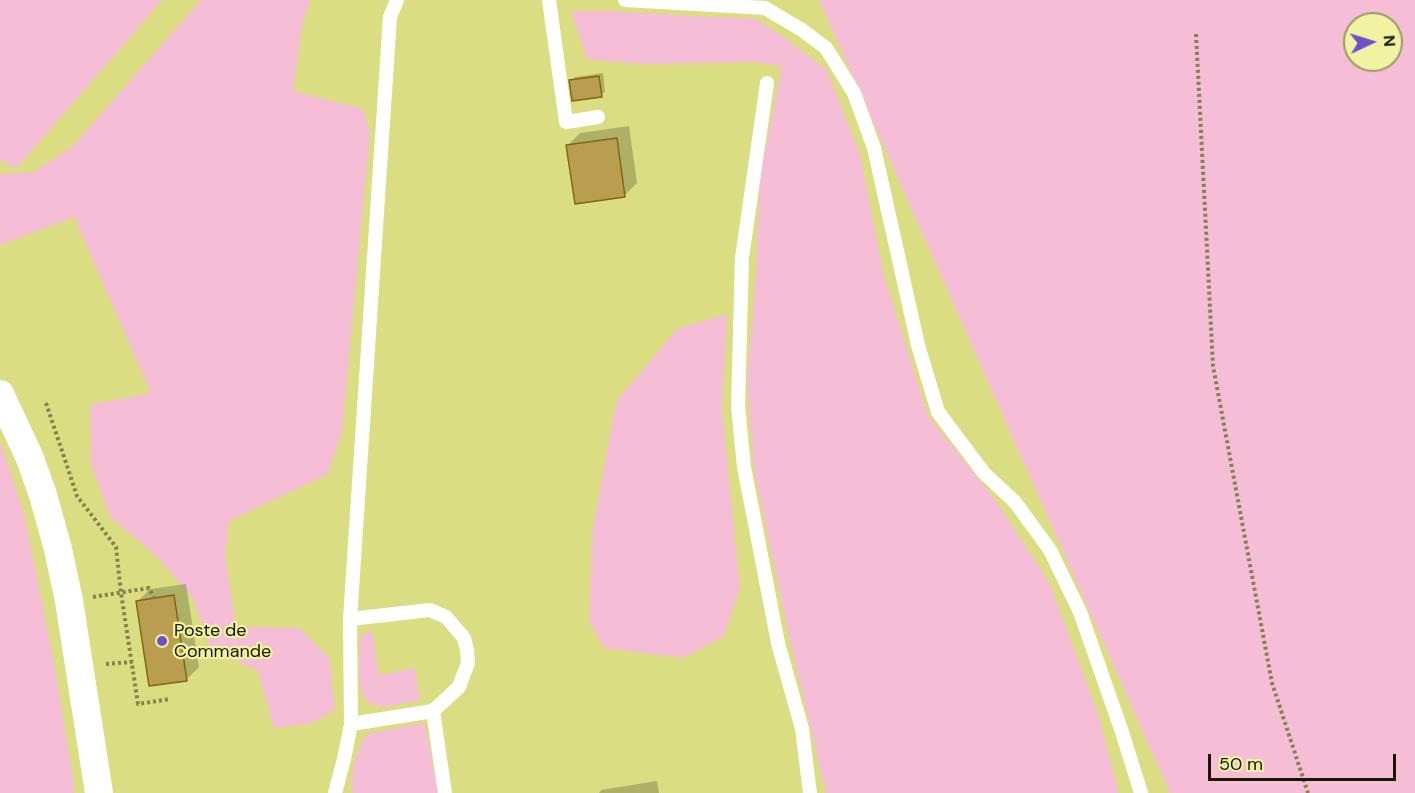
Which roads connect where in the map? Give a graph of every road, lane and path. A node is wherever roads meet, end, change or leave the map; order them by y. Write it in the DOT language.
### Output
graph roads {
  1 [pos="397,0"];
  2 [pos="549,0"];
  3 [pos="625,0"];
  4 [pos="1196,34"];
  5 [pos="767,83"];
  6 [pos="598,117"];
  7 [pos="0,394"];
  8 [pos="46,403"];
  9 [pos="121,593"];
  10 [pos="154,598"];
  11 [pos="69,601"];
  12 [pos="350,619"];
  13 [pos="170,699"];
  14 [pos="433,711"];
  15 [pos="351,724"];
  16 [pos="99,793"];
  17 [pos="335,793"];
  18 [pos="445,793"];
  19 [pos="810,793"];
  20 [pos="1141,793"];
  21 [pos="1308,793"];
  1 -- 12 [label="lane"];
  2 -- 6 [label="lane"];
  3 -- 20 [label="lane"];
  4 -- 21 [label="path"];
  5 -- 19 [label="lane"];
  7 -- 11 [label="street"];
  8 -- 9 [label="path"];
  9 -- 10 [label="path"];
  9 -- 11 [label="path"];
  9 -- 13 [label="path"];
  11 -- 16 [label="street"];
  12 -- 14 [label="lane"];
  12 -- 15 [label="lane"];
  14 -- 15 [label="lane"];
  14 -- 18 [label="lane"];
  15 -- 17 [label="lane"];
}
